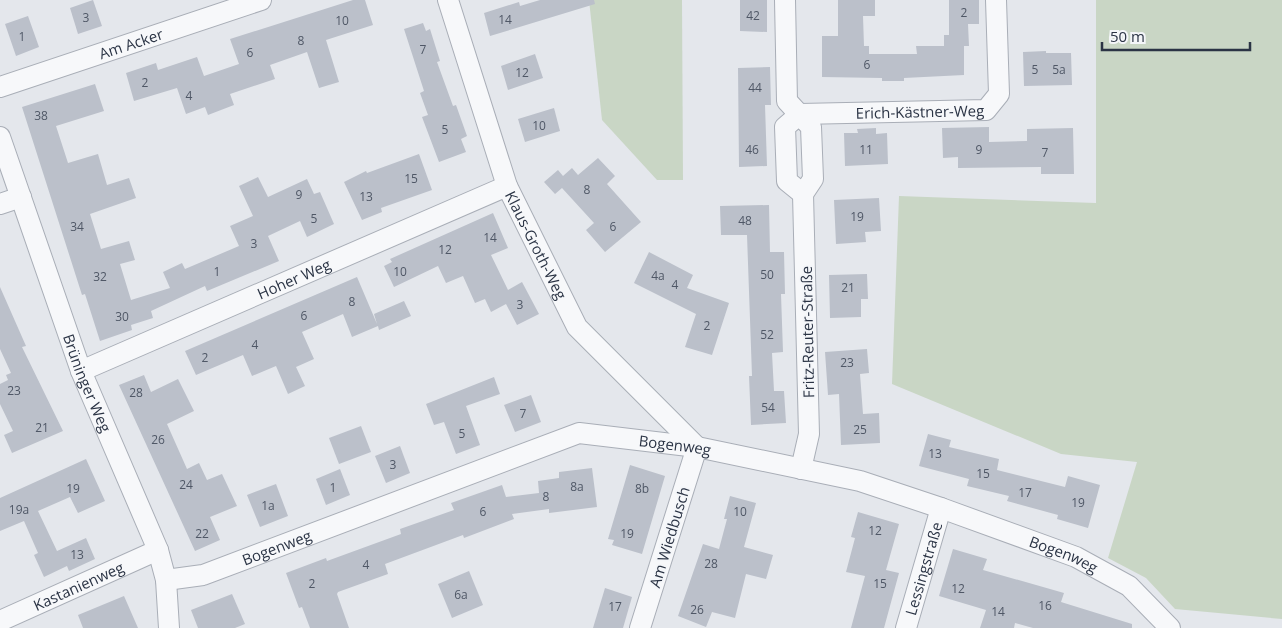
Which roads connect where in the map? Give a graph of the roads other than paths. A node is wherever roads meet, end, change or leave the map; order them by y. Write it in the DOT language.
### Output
graph roads {
  1 [pos="261,0"];
  2 [pos="448,0"];
  3 [pos="785,0"];
  4 [pos="996,0"];
  5 [pos="0,87"];
  6 [pos="800,114"];
  7 [pos="0,137"];
  8 [pos="507,186"];
  9 [pos="21,197"];
  10 [pos="0,204"];
  11 [pos="81,371"];
  12 [pos="697,447"];
  13 [pos="801,469"];
  14 [pos="940,508"];
  15 [pos="158,550"];
  16 [pos="166,580"];
  17 [pos="0,620"];
  18 [pos="169,628"];
  19 [pos="640,628"];
  20 [pos="906,628"];
  21 [pos="1170,628"];
  1 -- 5 [label="street, Am Acker"];
  2 -- 8 [label="street, Klaus-Groth-Weg"];
  3 -- 6 [label="street"];
  4 -- 6 [label="street, Erich-Kästner-Weg"];
  6 -- 13 [label="street, Fritz-Reuter-Straße"];
  7 -- 9 [label="street, Brüninger Weg"];
  8 -- 11 [label="street, Hoher Weg"];
  8 -- 12 [label="street, Klaus-Groth-Weg"];
  9 -- 10 [label="street"];
  9 -- 11 [label="street, Brüninger Weg"];
  11 -- 15 [label="street, Brüninger Weg"];
  12 -- 13 [label="street, Bogenweg"];
  12 -- 16 [label="street, Bogenweg"];
  12 -- 19 [label="street, Am Wiedbusch"];
  13 -- 14 [label="street, Bogenweg"];
  14 -- 20 [label="street, Lessingstraße"];
  14 -- 21 [label="street, Bogenweg"];
  15 -- 16 [label="street, Brüninger Weg"];
  15 -- 17 [label="street, Kastanienweg"];
  16 -- 18 [label="street, Brüninger Weg"];
}
